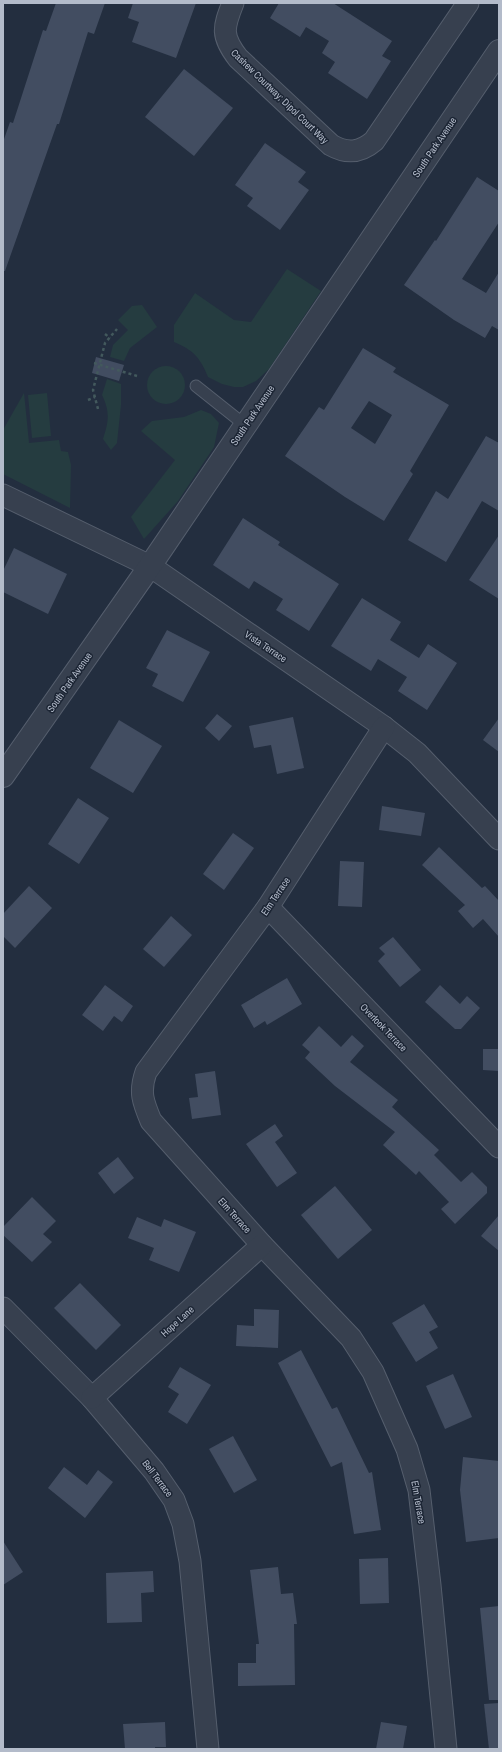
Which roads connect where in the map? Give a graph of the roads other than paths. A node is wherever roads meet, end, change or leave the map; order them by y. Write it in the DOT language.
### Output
graph roads {
  1 [pos="233,3"];
  2 [pos="468,3"];
  3 [pos="499,51"];
  4 [pos="196,386"];
  5 [pos="245,425"];
  6 [pos="3,495"];
  7 [pos="150,566"];
  8 [pos="384,727"];
  9 [pos="3,776"];
  10 [pos="499,839"];
  11 [pos="268,907"];
  12 [pos="498,1143"];
  13 [pos="262,1245"];
  14 [pos="3,1308"];
  15 [pos="92,1398"];
  16 [pos="208,1749"];
  17 [pos="446,1749"];
  1 -- 2 [label="street, Cashew Courtway; Dipol Court Way"];
  3 -- 5 [label="street, South Park Avenue"];
  4 -- 5 [label="lane"];
  5 -- 7 [label="street, South Park Avenue"];
  6 -- 7 [label="street, Vista Terrace"];
  7 -- 8 [label="street, Vista Terrace"];
  7 -- 9 [label="street, South Park Avenue"];
  8 -- 10 [label="street, Vista Terrace"];
  8 -- 11 [label="street, Elm Terrace"];
  11 -- 12 [label="street, Overlook Terrace"];
  11 -- 13 [label="street, Elm Terrace"];
  13 -- 15 [label="street, Hope Lane"];
  13 -- 17 [label="street, Elm Terrace"];
  14 -- 15 [label="street, Bell Terrace"];
  15 -- 16 [label="street, Bell Terrace"];
}
